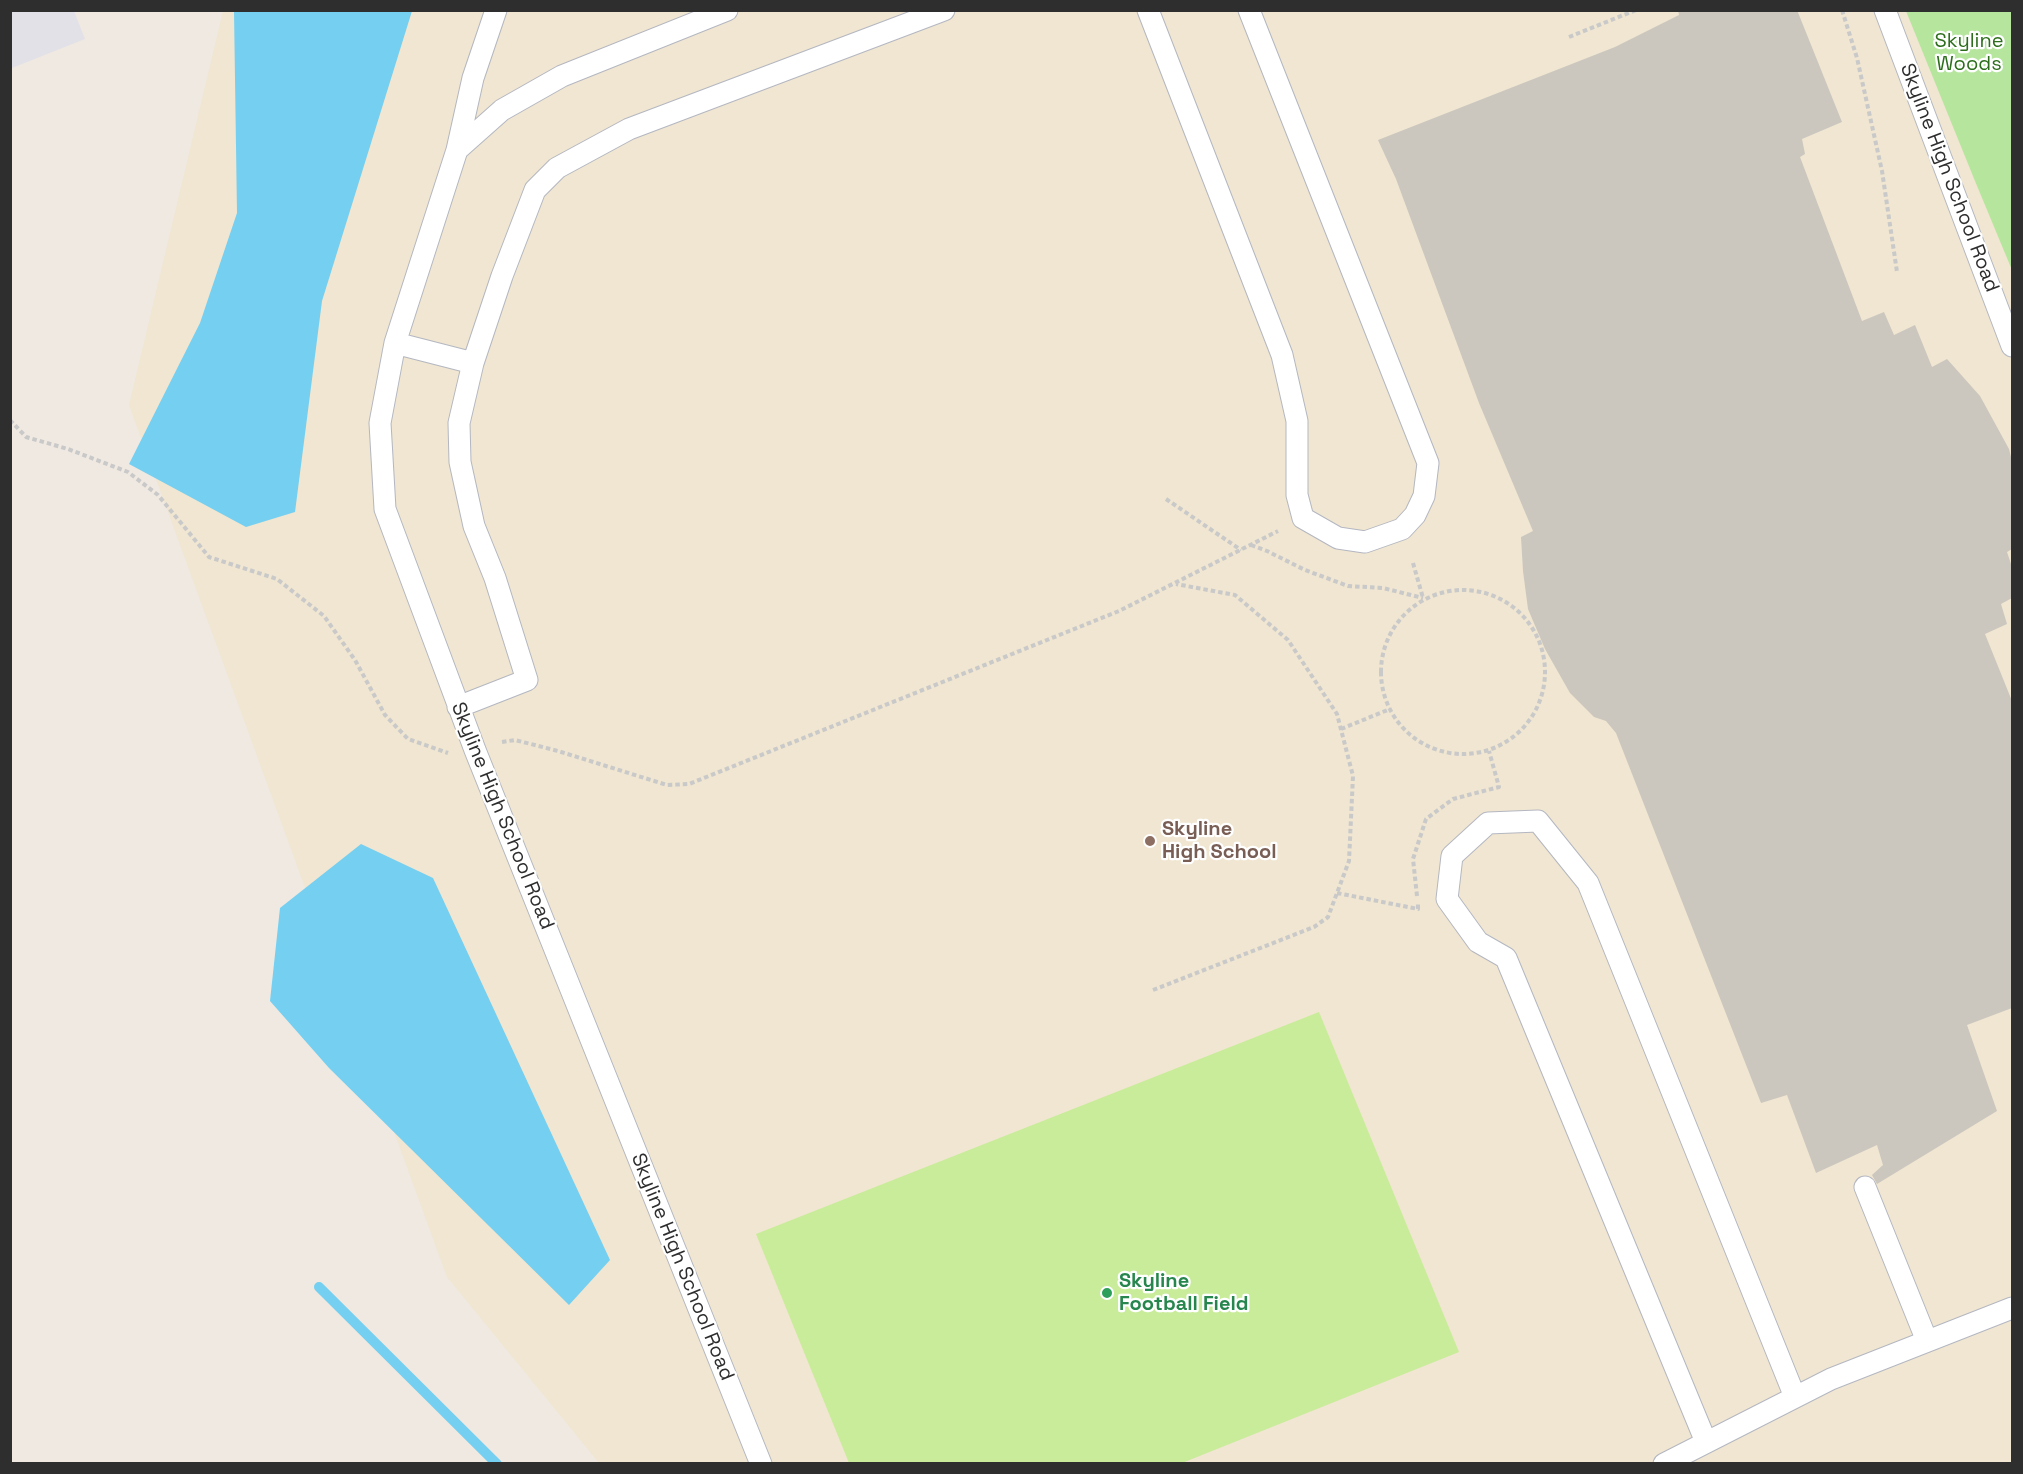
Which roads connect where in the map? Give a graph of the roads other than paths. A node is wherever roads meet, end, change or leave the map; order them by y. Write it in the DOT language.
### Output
graph roads {
  1 [pos="496,10"];
  2 [pos="727,10"];
  3 [pos="944,10"];
  4 [pos="1148,10"];
  5 [pos="1249,10"];
  6 [pos="1885,10"];
  7 [pos="457,150"];
  8 [pos="394,343"];
  9 [pos="2013,346"];
  10 [pos="473,363"];
  11 [pos="458,707"];
  12 [pos="1865,1187"];
  13 [pos="2013,1308"];
  14 [pos="1927,1341"];
  15 [pos="1795,1397"];
  16 [pos="1706,1442"];
  17 [pos="761,1464"];
  18 [pos="1664,1464"];
  1 -- 7 [label="lane, Skyline High School Road"];
  2 -- 7 [label="lane"];
  3 -- 10 [label="lane"];
  4 -- 5 [label="lane"];
  6 -- 9 [label="lane, Skyline High School Road"];
  7 -- 8 [label="lane, Skyline High School Road"];
  8 -- 10 [label="lane"];
  8 -- 11 [label="lane, Skyline High School Road"];
  10 -- 11 [label="lane"];
  11 -- 17 [label="lane, Skyline High School Road"];
  12 -- 14 [label="lane"];
  13 -- 14 [label="lane"];
  14 -- 15 [label="lane"];
  15 -- 16 [label="lane"];
  15 -- 16 [label="lane"];
  16 -- 18 [label="lane"];
}
